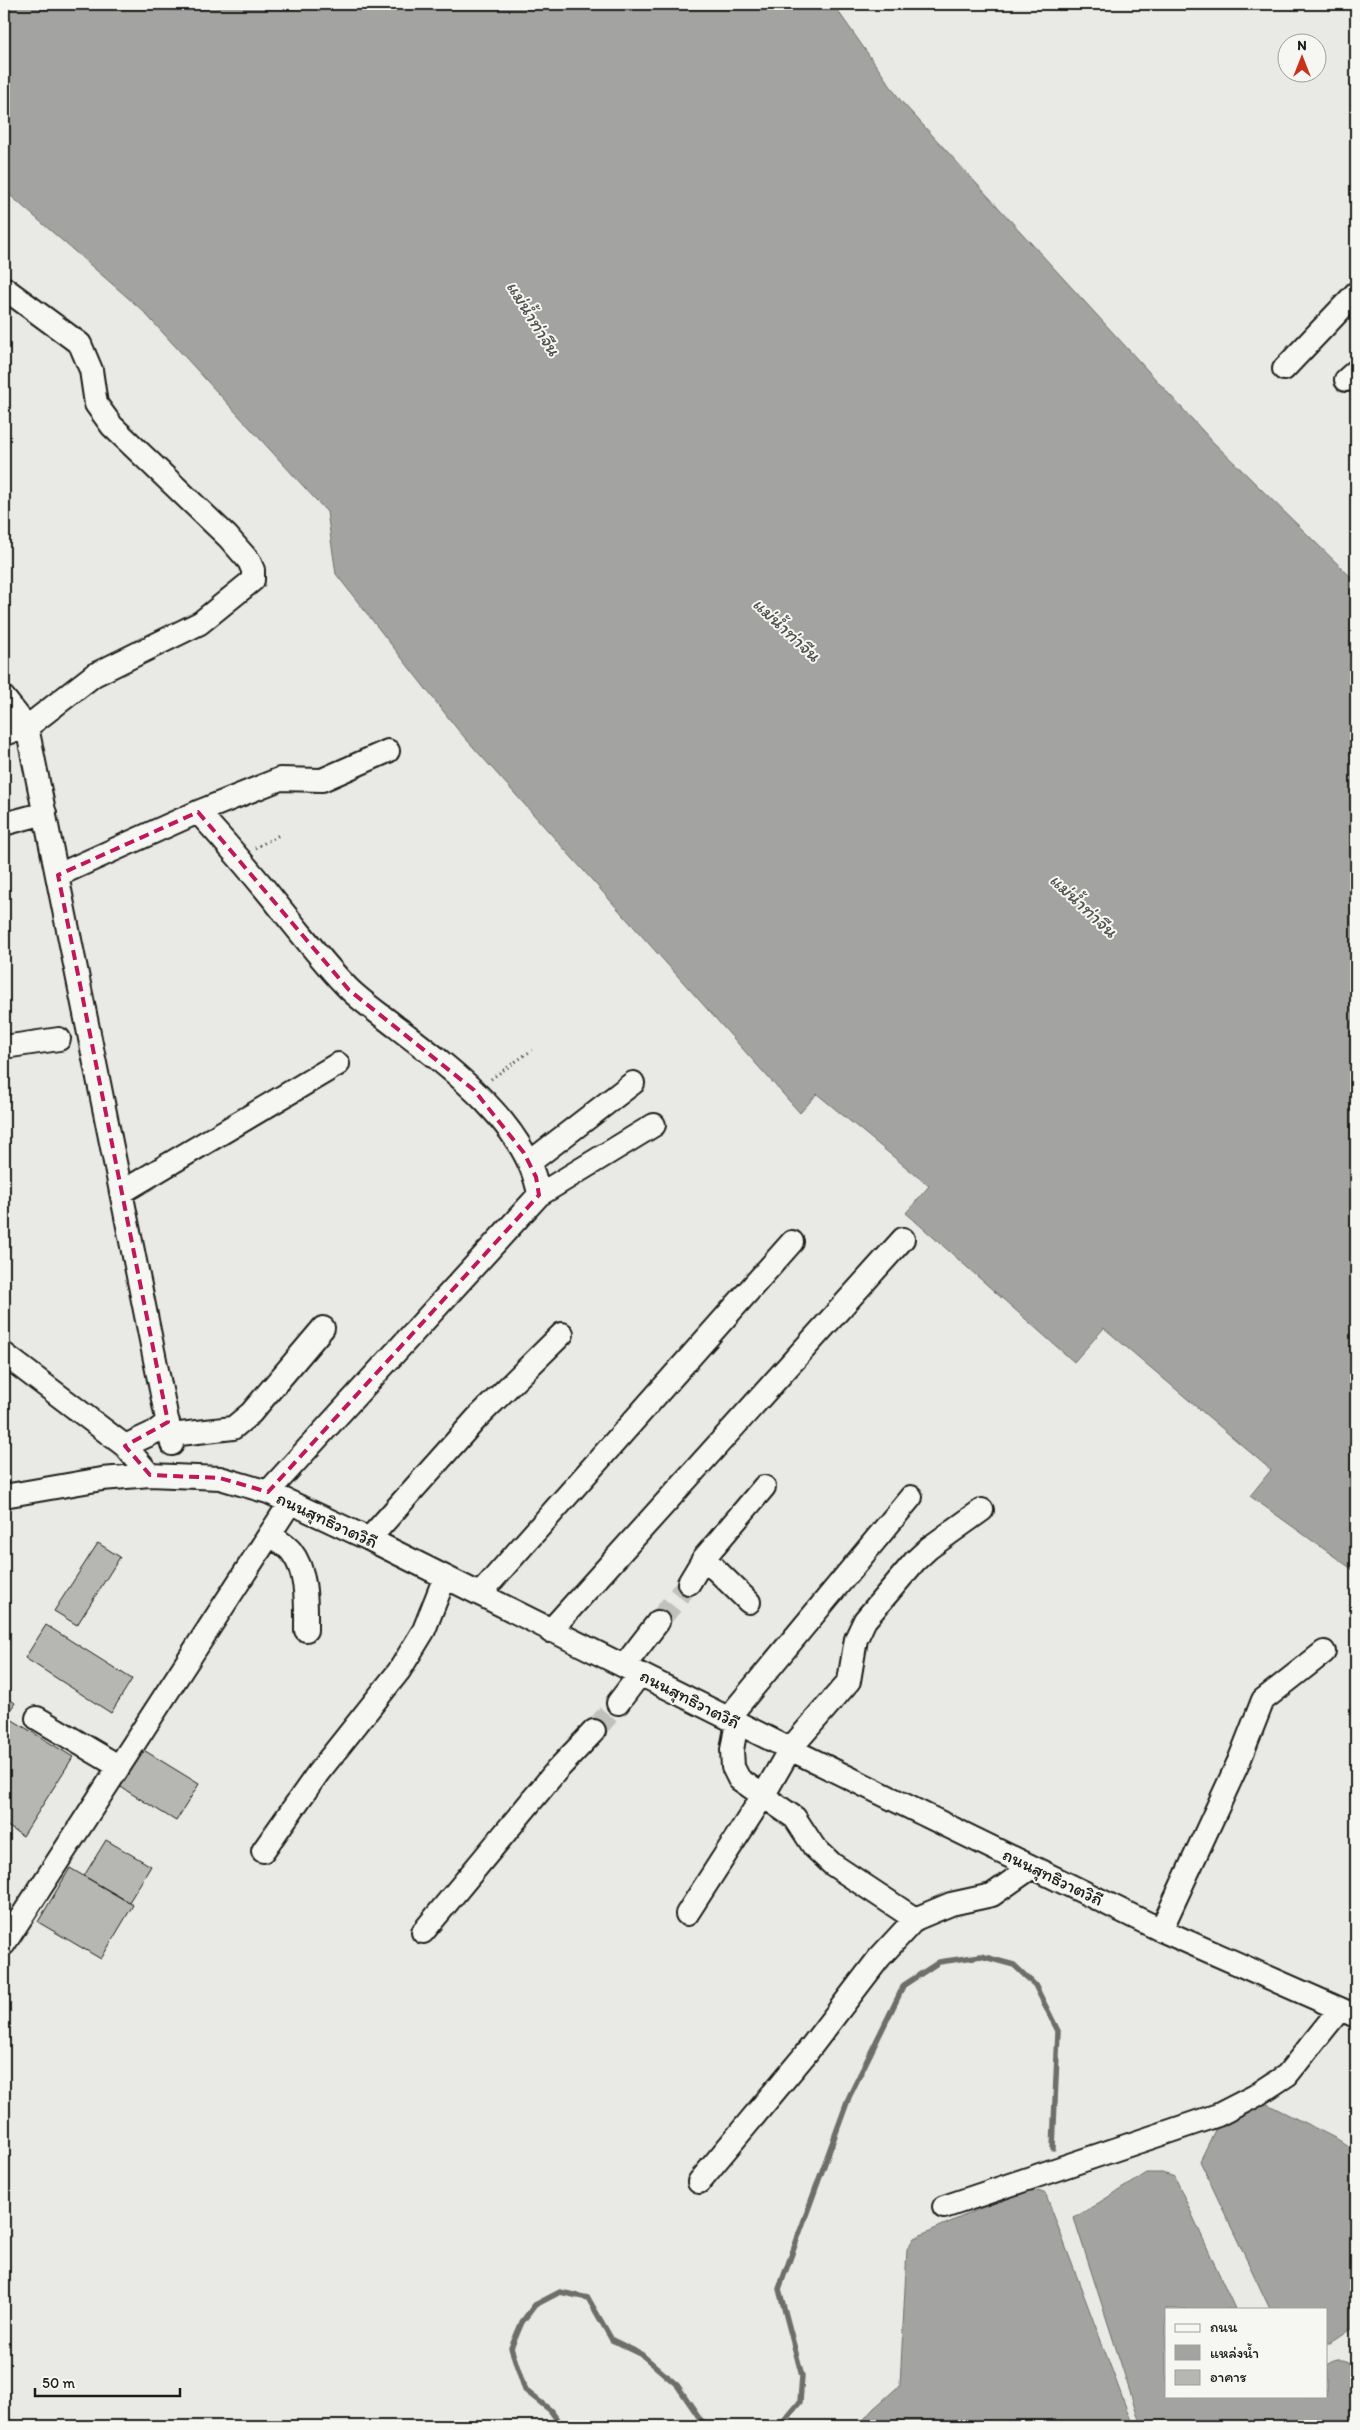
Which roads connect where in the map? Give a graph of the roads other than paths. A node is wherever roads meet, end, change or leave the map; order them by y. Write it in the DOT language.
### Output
graph roads {
  1 [pos="4,288"];
  2 [pos="1356,294"];
  3 [pos="1284,369"];
  4 [pos="4,698"];
  5 [pos="27,727"];
  6 [pos="4,734"];
  7 [pos="388,751"];
  8 [pos="45,812"];
  9 [pos="198,812"];
  10 [pos="4,824"];
  11 [pos="58,875"];
  12 [pos="90,1033"];
  13 [pos="4,1047"];
  14 [pos="338,1064"];
  15 [pos="634,1083"];
  16 [pos="654,1125"];
  17 [pos="529,1163"];
  18 [pos="122,1192"];
  19 [pos="539,1196"];
  20 [pos="903,1239"];
  21 [pos="792,1242"];
  22 [pos="323,1328"];
  23 [pos="562,1334"];
  24 [pos="4,1354"];
  25 [pos="125,1446"];
  26 [pos="173,1446"];
  27 [pos="150,1474"];
  28 [pos="764,1487"];
  29 [pos="268,1492"];
  30 [pos="4,1496"];
  31 [pos="911,1497"];
  32 [pos="290,1503"];
  33 [pos="982,1510"];
  34 [pos="270,1534"];
  35 [pos="370,1539"];
  36 [pos="704,1558"];
  37 [pos="445,1577"];
  38 [pos="689,1582"];
  39 [pos="480,1594"];
  40 [pos="748,1602"];
  41 [pos="658,1622"];
  42 [pos="306,1630"];
  43 [pos="550,1631"];
  44 [pos="1324,1652"];
  45 [pos="632,1670"];
  46 [pos="618,1703"];
  47 [pos="36,1718"];
  48 [pos="732,1720"];
  49 [pos="594,1731"];
  50 [pos="790,1749"];
  51 [pos="118,1766"];
  52 [pos="763,1796"];
  53 [pos="263,1851"];
  54 [pos="1032,1867"];
  55 [pos="687,1914"];
  56 [pos="915,1919"];
  57 [pos="1161,1930"];
  58 [pos="423,1932"];
  59 [pos="4,1944"];
  60 [pos="1348,2013"];
  61 [pos="699,2182"];
  62 [pos="944,2207"];
  1 -- 5 [label="street"];
  2 -- 3 [label="street"];
  4 -- 5 [label="street"];
  5 -- 6 [label="street"];
  5 -- 8 [label="street"];
  7 -- 9 [label="street"];
  8 -- 10 [label="street"];
  8 -- 11 [label="street"];
  9 -- 11 [label="street"];
  9 -- 17 [label="street"];
  11 -- 12 [label="street"];
  12 -- 13 [label="street"];
  12 -- 18 [label="street"];
  14 -- 18 [label="street"];
  15 -- 17 [label="street"];
  16 -- 19 [label="street"];
  17 -- 19 [label="street"];
  18 -- 26 [label="street"];
  19 -- 29 [label="street"];
  20 -- 43 [label="street"];
  21 -- 39 [label="street"];
  22 -- 26 [label="street"];
  23 -- 35 [label="street"];
  24 -- 25 [label="street"];
  25 -- 26 [label="street"];
  25 -- 27 [label="street"];
  26 -- 27 [label="street, ถนนสุทธิวาตวิถี"];
  26 -- 29 [label="street, ถนนสุทธิวาตวิถี"];
  27 -- 30 [label="street, ถนนสุทธิวาตวิถี"];
  28 -- 36 [label="street"];
  29 -- 32 [label="street, ถนนสุทธิวาตวิถี"];
  31 -- 48 [label="street"];
  32 -- 34 [label="street"];
  32 -- 35 [label="street, ถนนสุทธิวาตวิถี"];
  33 -- 50 [label="street"];
  34 -- 42 [label="street"];
  34 -- 51 [label="street"];
  35 -- 37 [label="street, ถนนสุทธิวาตวิถี"];
  36 -- 38 [label="street"];
  36 -- 40 [label="street"];
  37 -- 39 [label="street, ถนนสุทธิวาตวิถี"];
  37 -- 53 [label="street"];
  39 -- 43 [label="street, ถนนสุทธิวาตวิถี"];
  41 -- 45 [label="street"];
  43 -- 45 [label="street, ถนนสุทธิวาตวิถี"];
  44 -- 57 [label="street"];
  45 -- 46 [label="street"];
  45 -- 48 [label="street, ถนนสุทธิวาตวิถี"];
  47 -- 51 [label="street"];
  48 -- 50 [label="street, ถนนสุทธิวาตวิถี"];
  48 -- 52 [label="street"];
  49 -- 58 [label="street"];
  50 -- 52 [label="street"];
  50 -- 54 [label="street, ถนนสุทธิวาตวิถี"];
  51 -- 59 [label="street"];
  52 -- 55 [label="street"];
  52 -- 56 [label="street"];
  54 -- 56 [label="street"];
  54 -- 57 [label="street, ถนนสุทธิวาตวิถี"];
  56 -- 61 [label="street"];
  57 -- 60 [label="street, ถนนสุทธิวาตวิถี"];
  60 -- 62 [label="street"];
}
